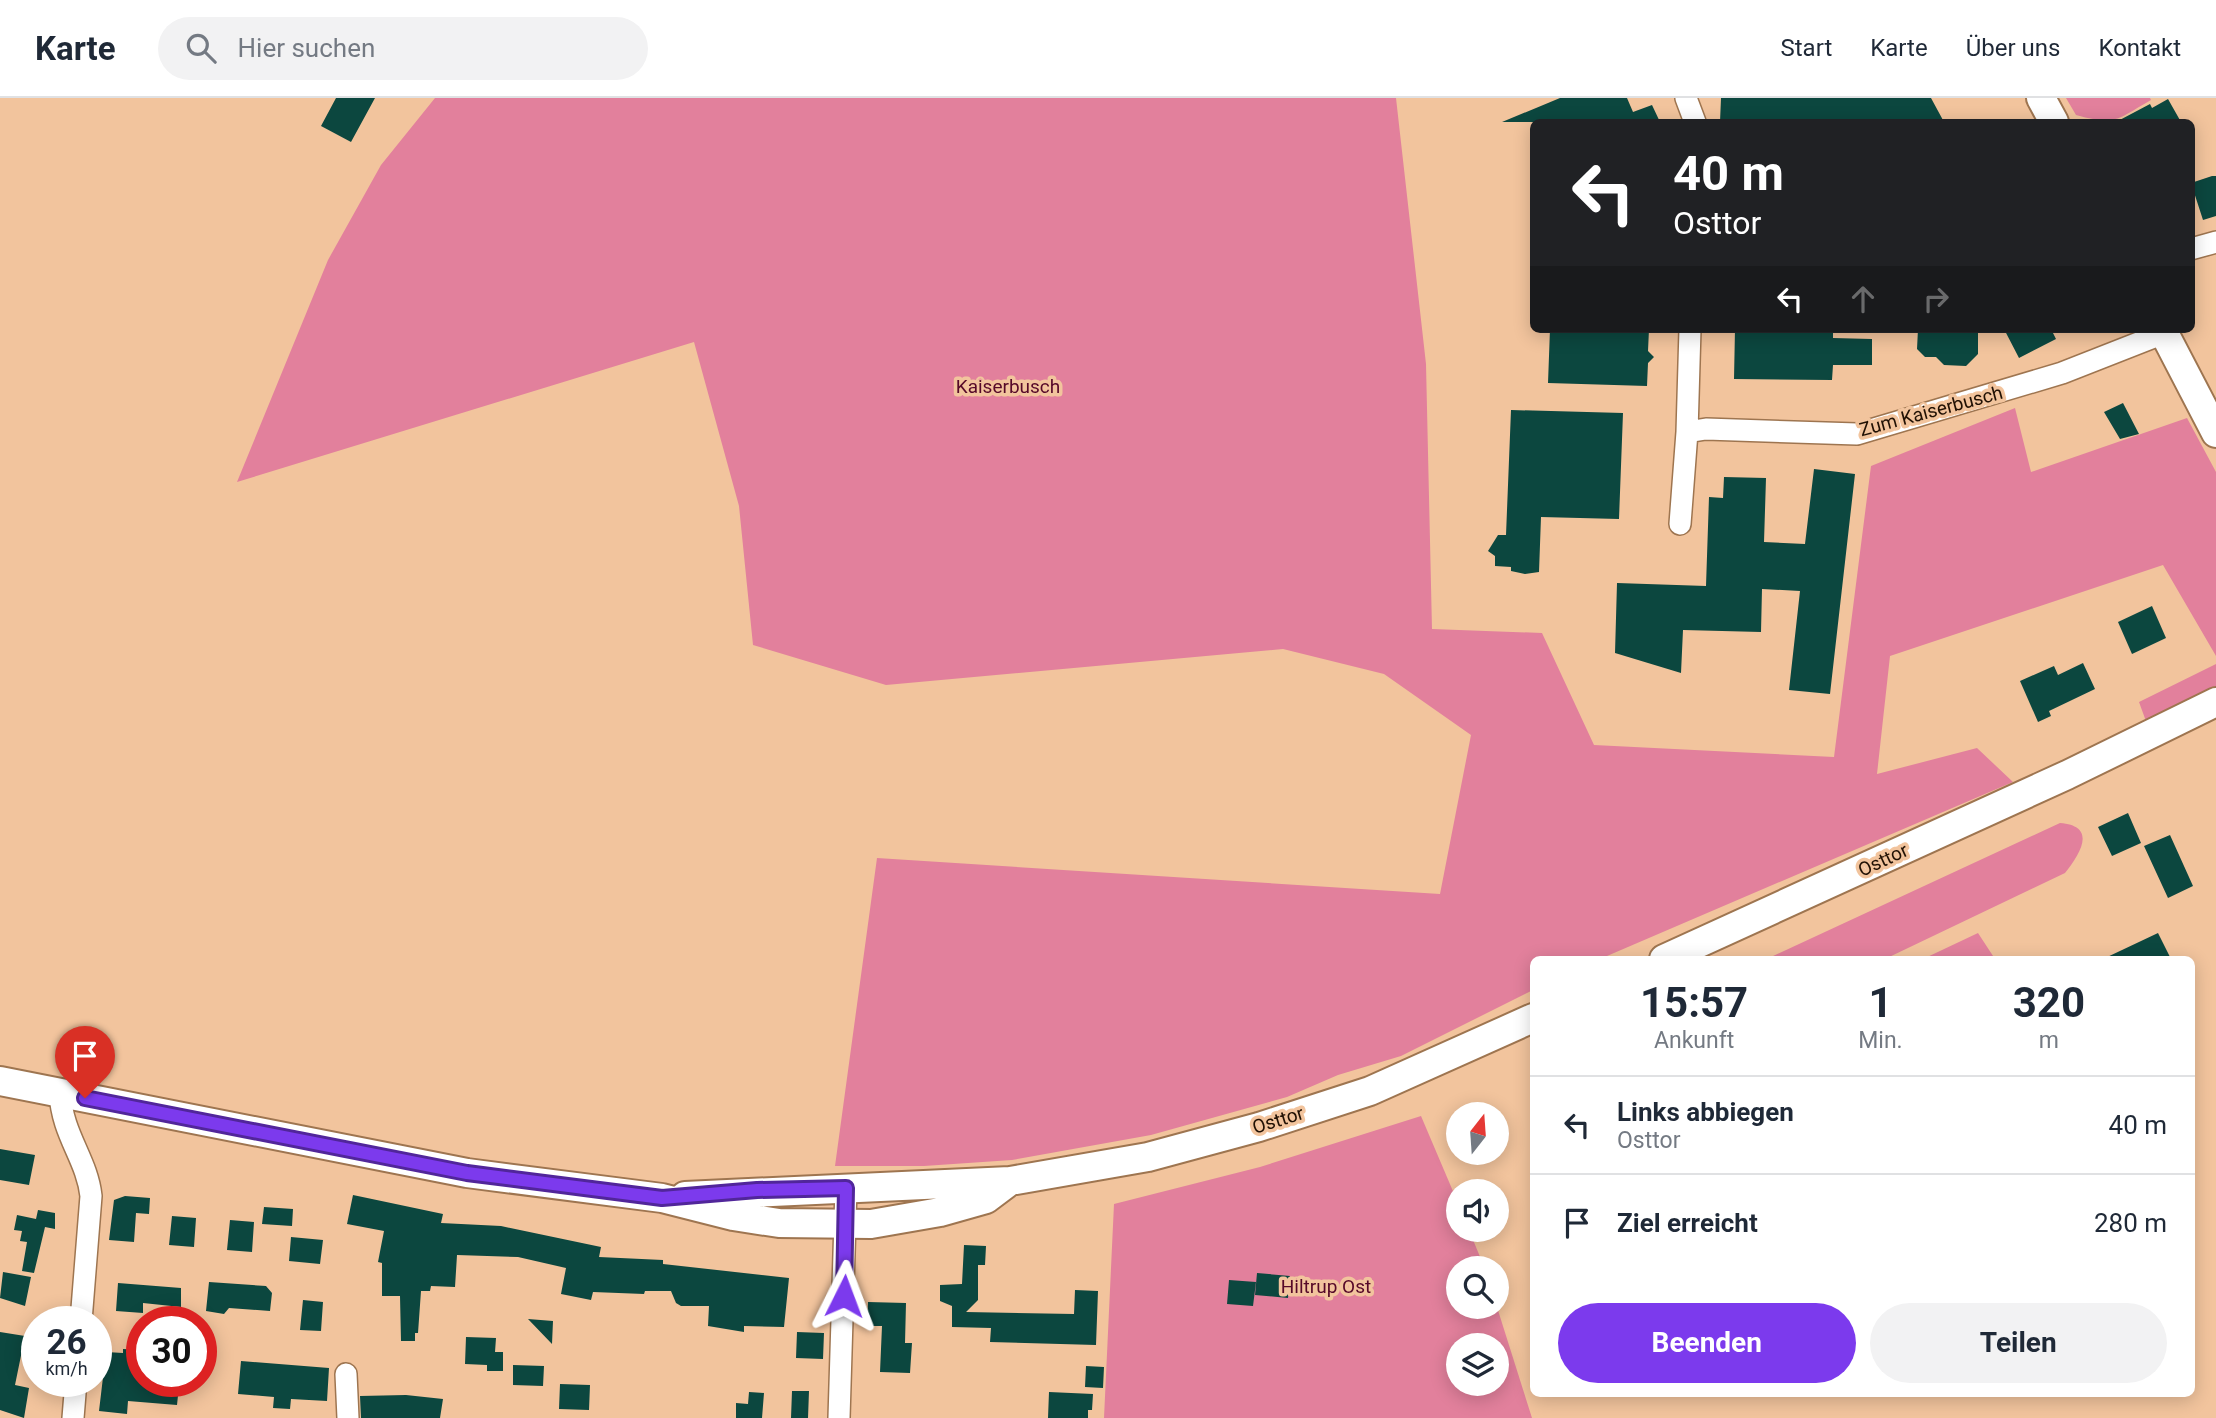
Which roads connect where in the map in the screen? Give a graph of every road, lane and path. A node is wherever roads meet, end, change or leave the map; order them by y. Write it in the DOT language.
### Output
graph roads {
  1 [pos="1686,98"];
  2 [pos="2041,98"];
  3 [pos="1694,119"];
  4 [pos="2052,119"];
  5 [pos="2216,242"];
  6 [pos="2195,248"];
  7 [pos="1690,333"];
  8 [pos="2158,333"];
  9 [pos="2164,333"];
  10 [pos="1687,432"];
  11 [pos="2216,433"];
  12 [pos="1680,524"];
  13 [pos="2216,702"];
  14 [pos="2216,718"];
  15 [pos="2102,758"];
  16 [pos="1671,956"];
  17 [pos="1530,1019"];
  18 [pos="0,1082"];
  19 [pos="60,1093"];
  20 [pos="1010,1181"];
  21 [pos="846,1188"];
  22 [pos="662,1198"];
  23 [pos="847,1224"];
  24 [pos="82,1306"];
  25 [pos="346,1374"];
  26 [pos="75,1397"];
  27 [pos="74,1418"];
  28 [pos="348,1418"];
  29 [pos="839,1418"];
  1 -- 3 [label="street"];
  2 -- 4 [label="main road"];
  5 -- 6 [label="street"];
  7 -- 10 [label="street"];
  8 -- 10 [label="street, Zum Kaiserbusch"];
  9 -- 11 [label="main road"];
  10 -- 12 [label="street"];
  13 -- 15 [label="main road, Osttor"];
  14 -- 15 [label="main road, Osttor"];
  15 -- 16 [label="main road, Osttor"];
  17 -- 20 [label="main road, Osttor"];
  18 -- 19 [label="main road, Osttor"];
  19 -- 22 [label="main road, Osttor"];
  19 -- 24 [label="street"];
  20 -- 21 [label="main road, Osttor"];
  20 -- 23 [label="main road, Osttor"];
  21 -- 22 [label="main road, Osttor"];
  21 -- 23 [label="street"];
  22 -- 23 [label="main road, Osttor"];
  23 -- 29 [label="street"];
  25 -- 28 [label="street"];
  26 -- 27 [label="street"];
}
